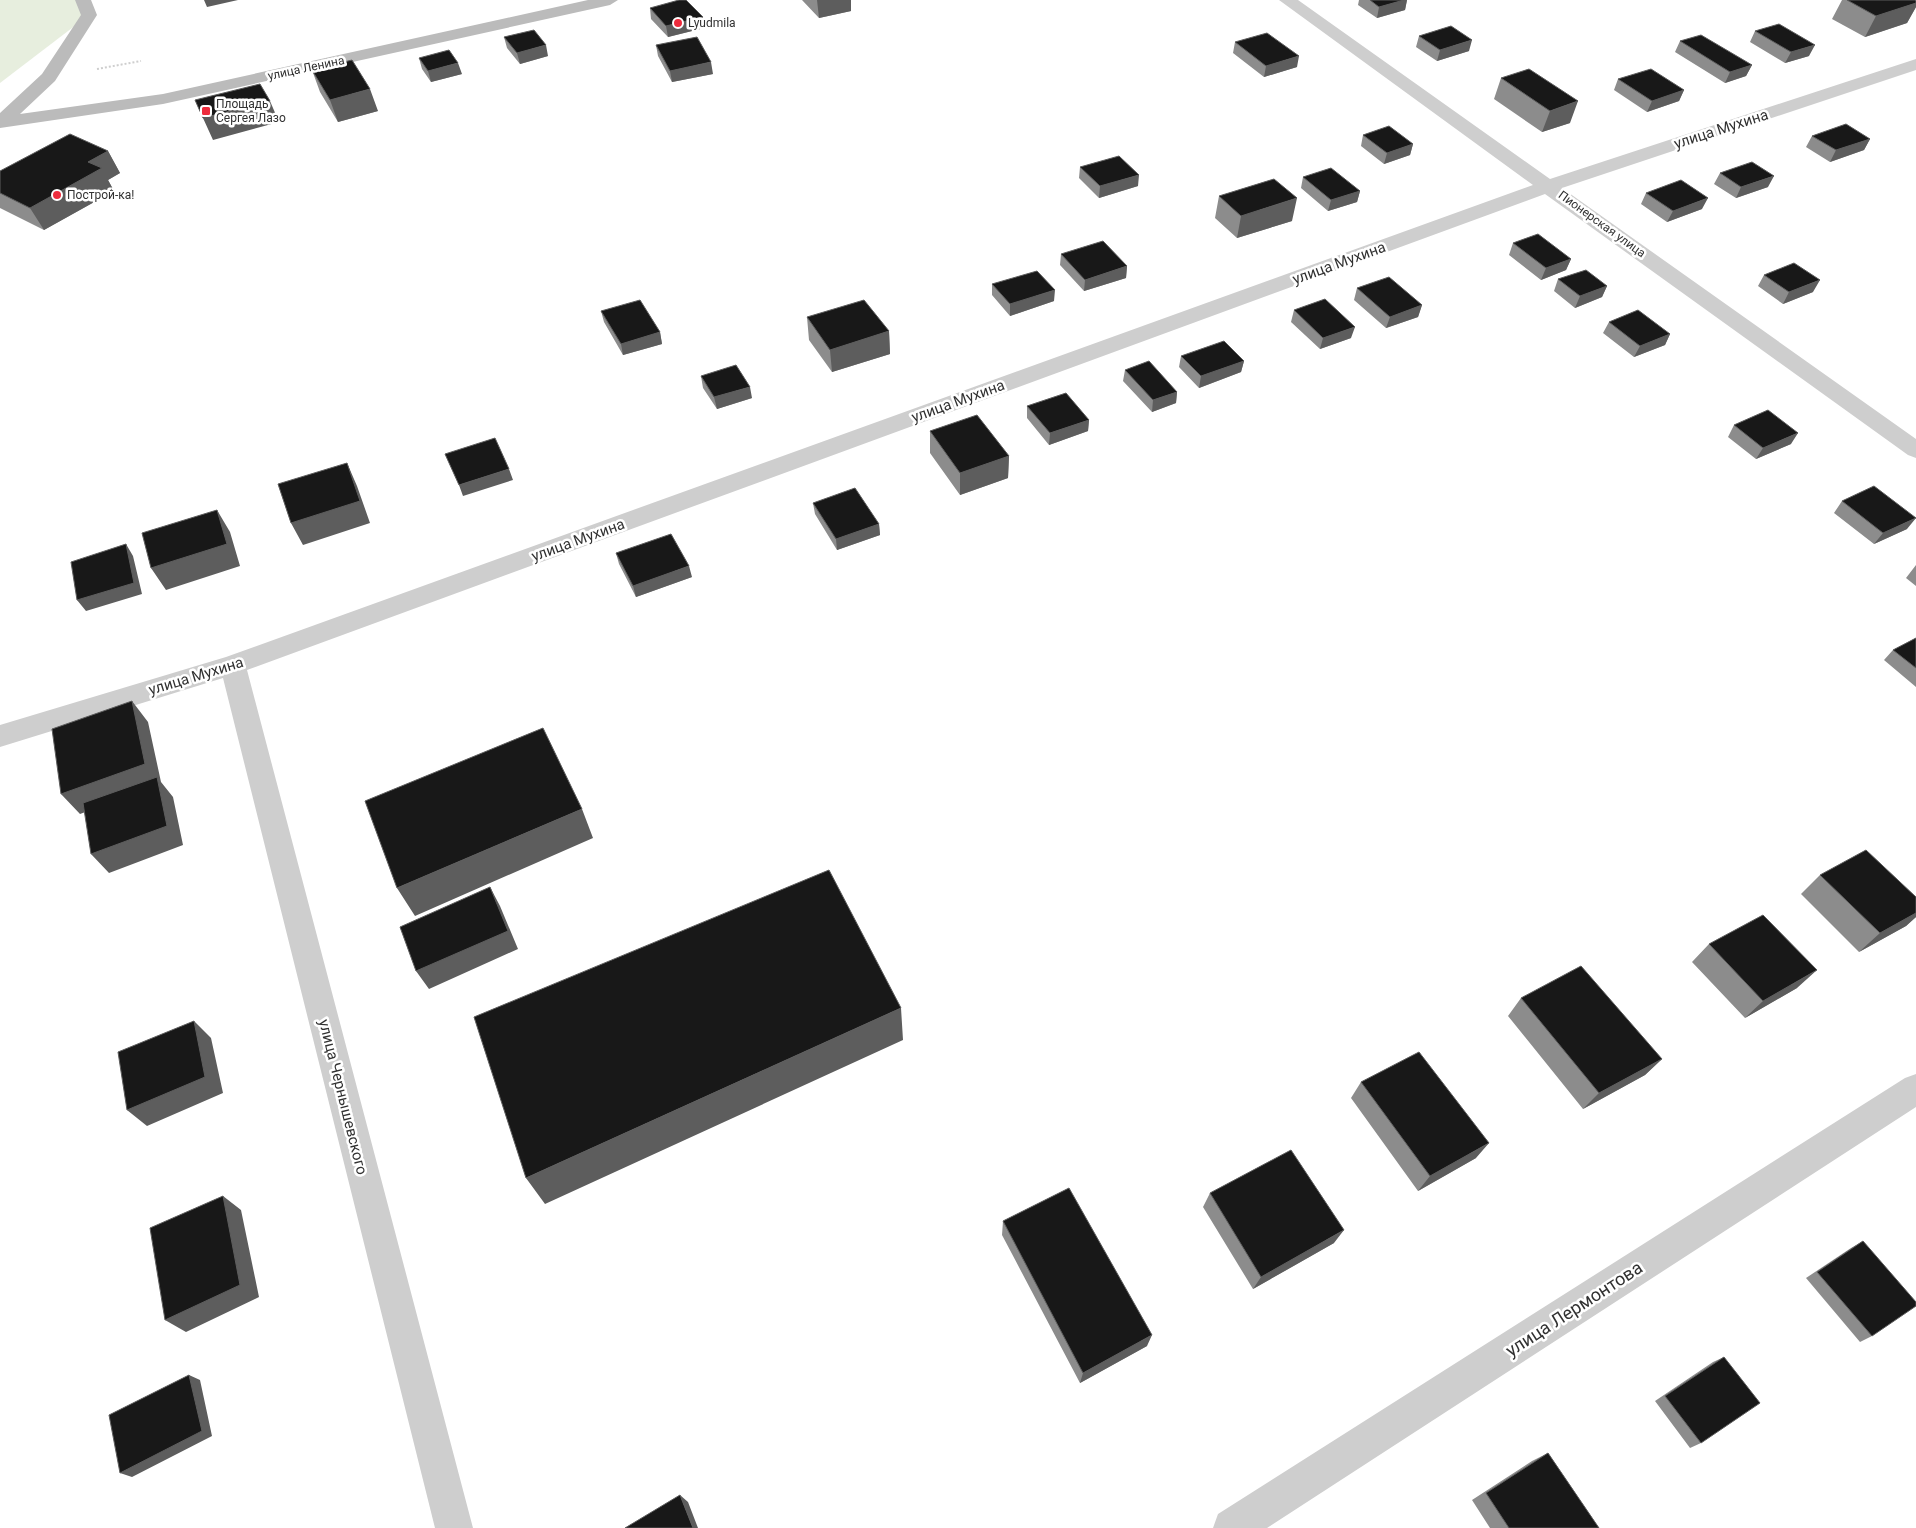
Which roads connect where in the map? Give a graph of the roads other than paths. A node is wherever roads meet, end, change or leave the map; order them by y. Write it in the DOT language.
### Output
graph roads {
  1 [pos="83,0"];
  2 [pos="610,0"];
  3 [pos="1287,0"];
  4 [pos="1916,64"];
  5 [pos="1,122"];
  6 [pos="1549,186"];
  7 [pos="1916,450"];
  8 [pos="233,665"];
  9 [pos="0,736"];
  10 [pos="1916,1089"];
  11 [pos="454,1528"];
  12 [pos="1232,1528"];
  1 -- 5 [label="main road"];
  2 -- 5 [label="main road, улица Ленина"];
  3 -- 6 [label="street, Пионерская улица"];
  4 -- 6 [label="street, улица Мухина"];
  6 -- 7 [label="street, Пионерская улица"];
  6 -- 8 [label="street, улица Мухина"];
  8 -- 9 [label="street, улица Мухина"];
  8 -- 11 [label="street, улица Чернышевского"];
  10 -- 12 [label="street, улица Лермонтова"];
}
